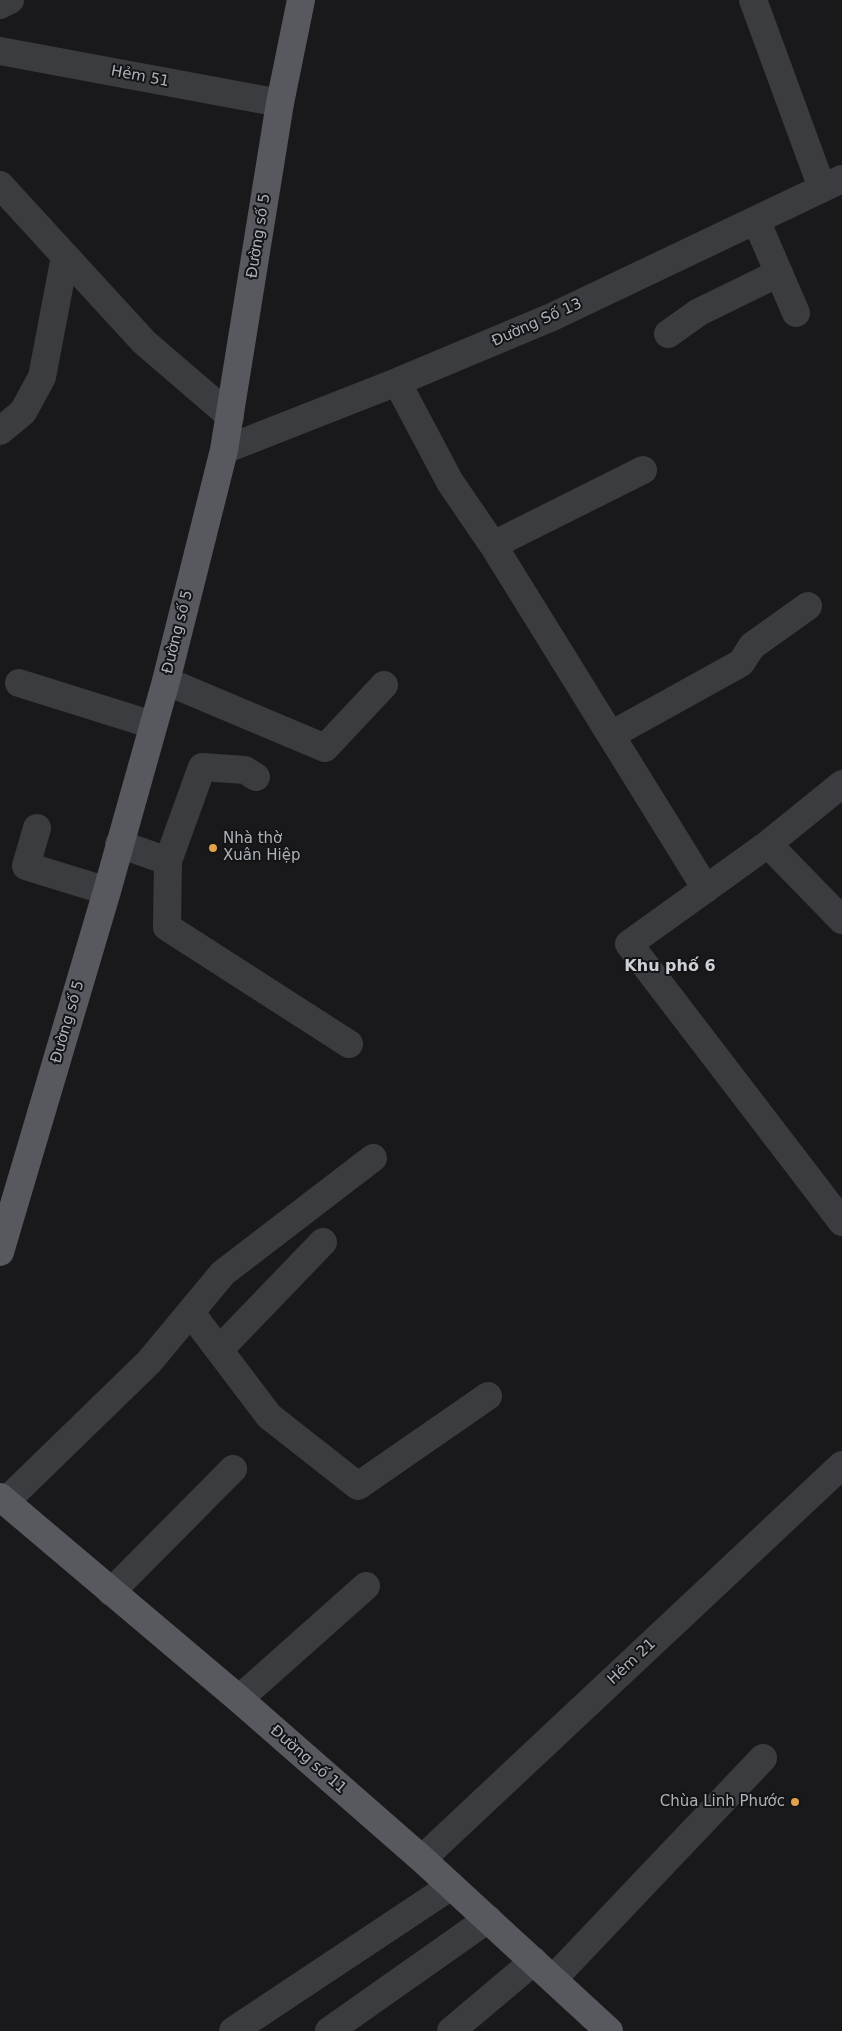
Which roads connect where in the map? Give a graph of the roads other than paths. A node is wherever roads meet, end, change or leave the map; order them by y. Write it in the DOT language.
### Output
graph roads {
  1 [pos="10,0"];
  2 [pos="302,0"];
  3 [pos="753,0"];
  4 [pos="0,5"];
  5 [pos="0,51"];
  6 [pos="280,103"];
  7 [pos="832,184"];
  8 [pos="0,185"];
  9 [pos="756,220"];
  10 [pos="65,256"];
  11 [pos="779,273"];
  12 [pos="796,313"];
  13 [pos="668,334"];
  14 [pos="397,382"];
  15 [pos="230,416"];
  16 [pos="0,431"];
  17 [pos="224,450"];
  18 [pos="643,470"];
  19 [pos="493,545"];
  20 [pos="808,606"];
  21 [pos="166,681"];
  22 [pos="19,683"];
  23 [pos="384,685"];
  24 [pos="154,725"];
  25 [pos="611,735"];
  26 [pos="256,777"];
  27 [pos="842,784"];
  28 [pos="38,828"];
  29 [pos="119,844"];
  30 [pos="768,844"];
  31 [pos="168,861"];
  32 [pos="706,888"];
  33 [pos="107,891"];
  34 [pos="842,920"];
  35 [pos="349,1044"];
  36 [pos="373,1158"];
  37 [pos="842,1222"];
  38 [pos="324,1242"];
  39 [pos="0,1252"];
  40 [pos="191,1313"];
  41 [pos="219,1350"];
  42 [pos="488,1396"];
  43 [pos="842,1465"];
  44 [pos="233,1469"];
  45 [pos="3,1500"];
  46 [pos="366,1586"];
  47 [pos="111,1592"];
  48 [pos="239,1699"];
  49 [pos="763,1758"];
  50 [pos="422,1860"];
  51 [pos="451,1886"];
  52 [pos="488,1919"];
  53 [pos="544,1970"];
  54 [pos="233,2031"];
  55 [pos="329,2031"];
  56 [pos="451,2031"];
  57 [pos="609,2031"];
  1 -- 4 [label="street"];
  2 -- 6 [label="main road, Đường số 5"];
  3 -- 7 [label="street"];
  5 -- 6 [label="street, Hẻm 51"];
  6 -- 15 [label="main road, Đường số 5"];
  7 -- 9 [label="street, Đường Số 13"];
  8 -- 10 [label="street"];
  9 -- 11 [label="street"];
  9 -- 14 [label="street, Đường Số 13"];
  10 -- 15 [label="street"];
  10 -- 16 [label="street"];
  11 -- 12 [label="street"];
  11 -- 13 [label="street"];
  14 -- 17 [label="street, Đường Số 13"];
  14 -- 19 [label="street"];
  15 -- 17 [label="main road, Đường số 5"];
  17 -- 21 [label="main road, Đường số 5"];
  18 -- 19 [label="street"];
  19 -- 25 [label="street"];
  20 -- 25 [label="street"];
  21 -- 23 [label="street"];
  21 -- 24 [label="main road, Đường số 5"];
  22 -- 24 [label="street"];
  24 -- 29 [label="main road, Đường số 5"];
  25 -- 32 [label="street"];
  26 -- 31 [label="street"];
  27 -- 30 [label="street"];
  28 -- 33 [label="street"];
  29 -- 31 [label="street"];
  29 -- 33 [label="main road, Đường số 5"];
  30 -- 32 [label="street"];
  30 -- 34 [label="street"];
  31 -- 35 [label="street"];
  32 -- 37 [label="street"];
  33 -- 39 [label="main road, Đường số 5"];
  36 -- 40 [label="street"];
  38 -- 41 [label="street"];
  40 -- 41 [label="street"];
  40 -- 45 [label="street"];
  41 -- 42 [label="street"];
  43 -- 50 [label="street, Hẻm 21"];
  44 -- 47 [label="street"];
  45 -- 47 [label="main road, Đường số 11"];
  46 -- 48 [label="street"];
  47 -- 48 [label="main road, Đường số 11"];
  48 -- 50 [label="main road, Đường số 11"];
  49 -- 53 [label="street"];
  50 -- 51 [label="main road, Đường số 11"];
  51 -- 52 [label="main road, Đường số 11"];
  51 -- 54 [label="street"];
  52 -- 53 [label="main road, Đường số 11"];
  52 -- 55 [label="street"];
  53 -- 56 [label="street"];
  53 -- 57 [label="main road, Đường số 11"];
}
